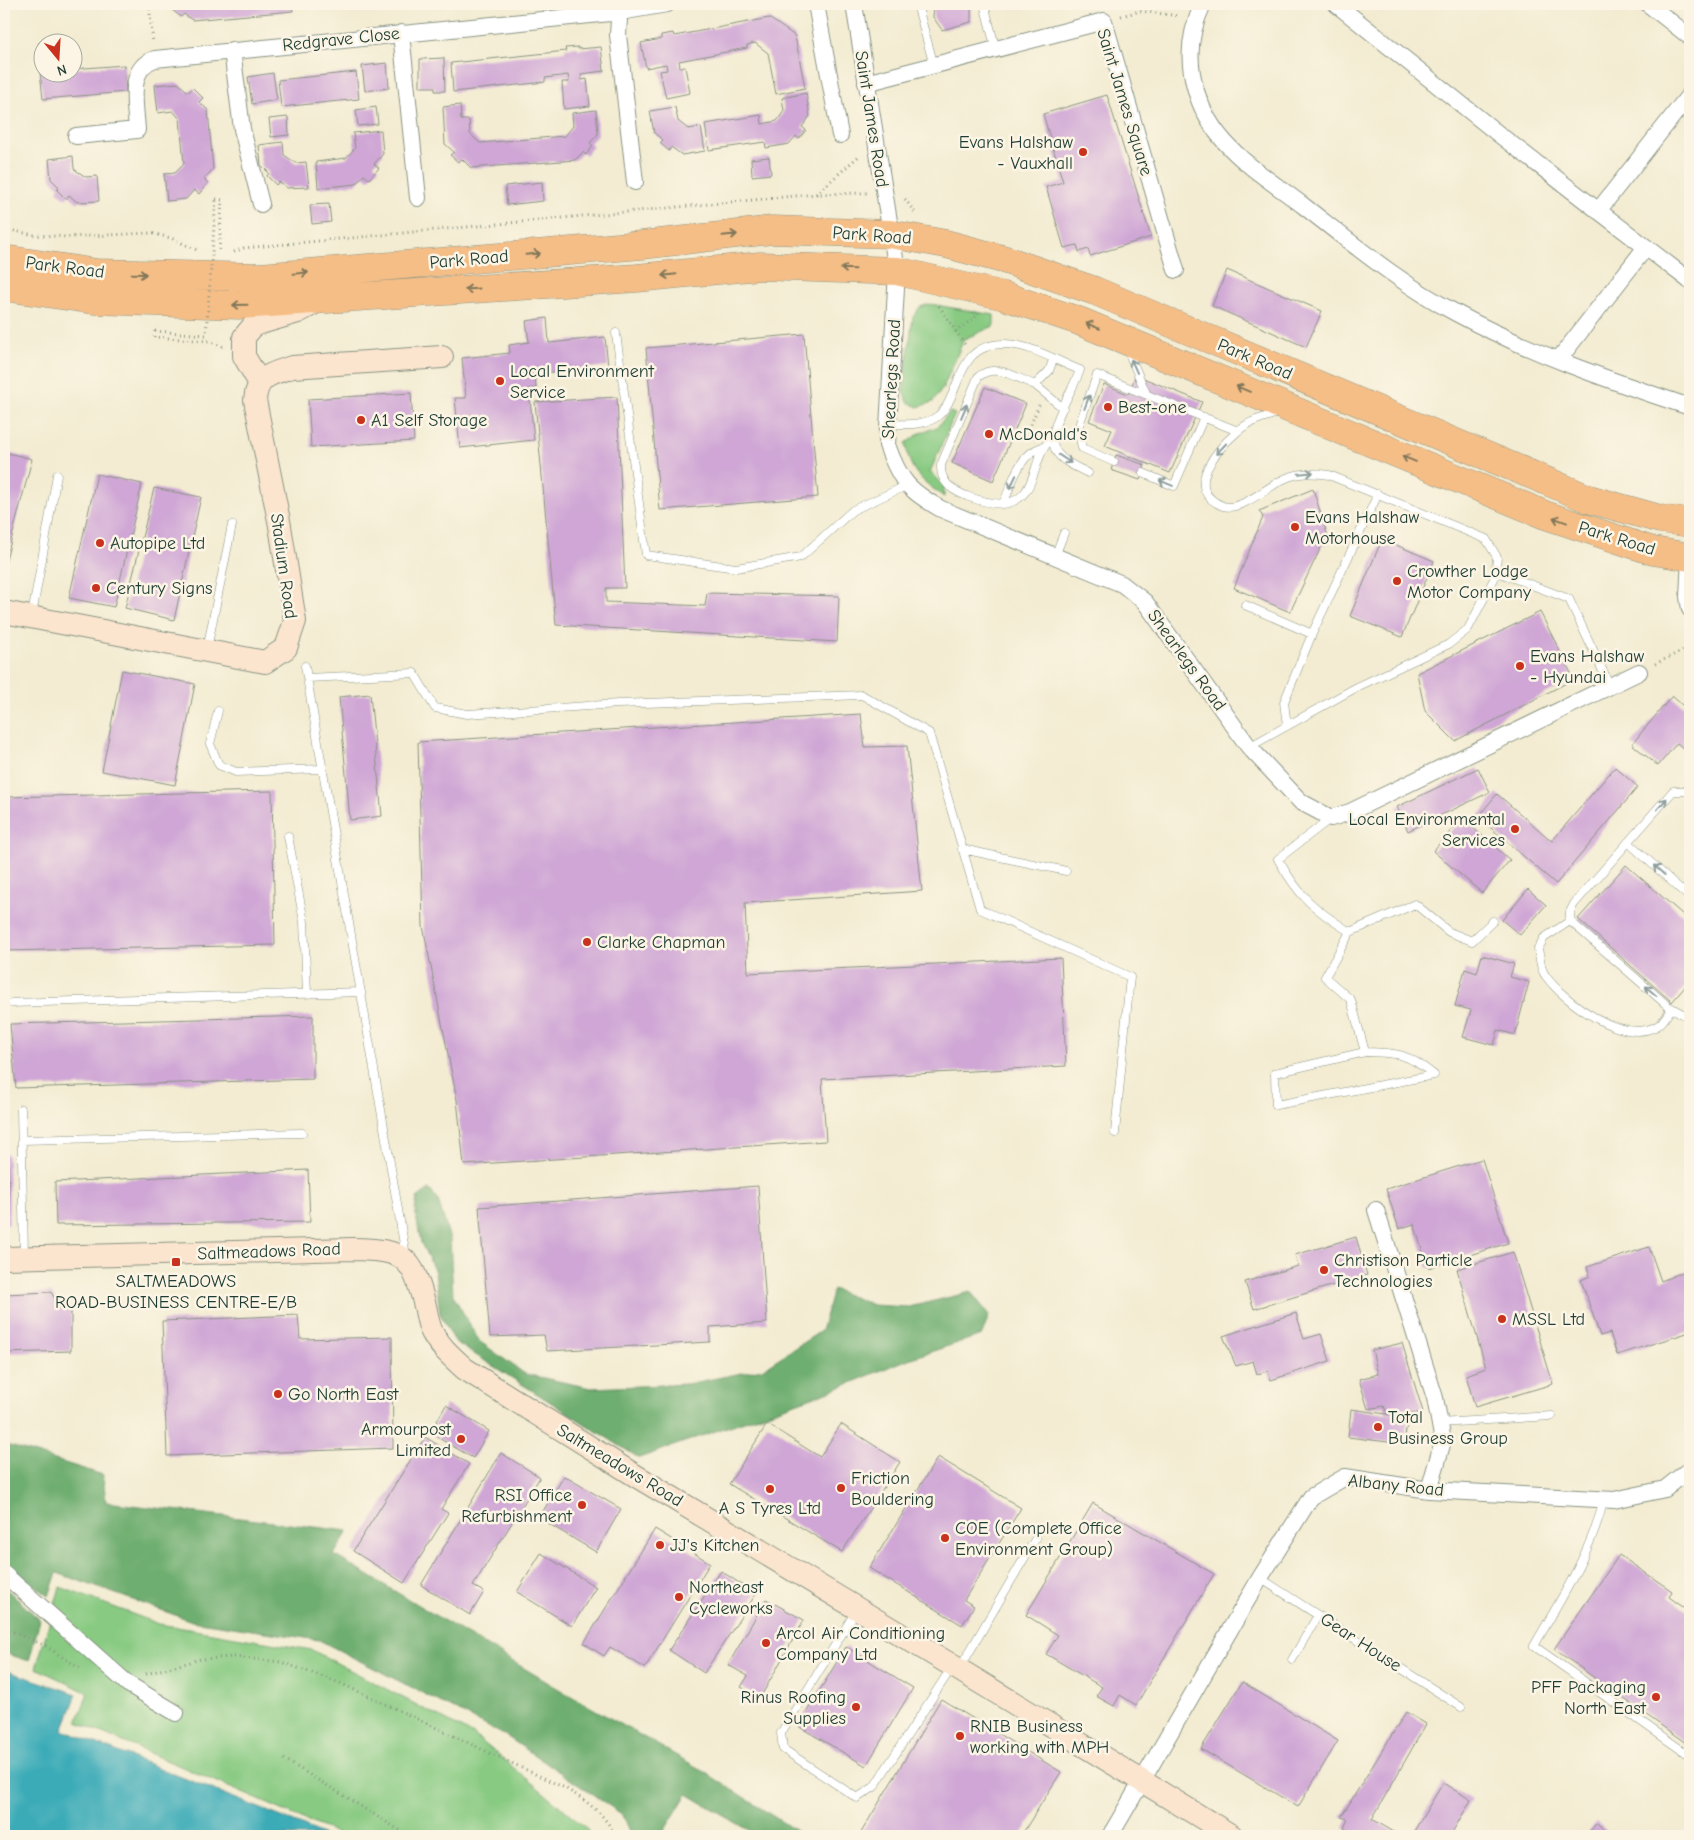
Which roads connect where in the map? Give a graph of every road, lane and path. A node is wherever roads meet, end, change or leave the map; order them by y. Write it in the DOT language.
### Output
graph roads {
  1 [pos="149,4"];
  2 [pos="667,4"];
  3 [pos="816,4"];
  4 [pos="854,4"];
  5 [pos="917,4"];
  6 [pos="984,4"];
  7 [pos="1336,4"];
  8 [pos="1648,4"];
  9 [pos="620,8"];
  10 [pos="1200,11"];
  11 [pos="1104,21"];
  12 [pos="401,33"];
  13 [pos="1690,37"];
  14 [pos="232,50"];
  15 [pos="996,50"];
  16 [pos="155,59"];
  17 [pos="934,66"];
  18 [pos="866,83"];
  19 [pos="1690,94"];
  20 [pos="840,135"];
  21 [pos="76,136"];
  22 [pos="862,153"];
  23 [pos="635,182"];
  24 [pos="883,193"];
  25 [pos="816,194"];
  26 [pos="418,198"];
  27 [pos="260,204"];
  28 [pos="1598,211"];
  29 [pos="4,229"];
  30 [pos="890,234"];
  31 [pos="695,238"];
  32 [pos="1646,247"];
  33 [pos="202,252"];
  34 [pos="210,256"];
  35 [pos="227,256"];
  36 [pos="4,259"];
  37 [pos="1176,270"];
  38 [pos="897,271"];
  39 [pos="696,272"];
  40 [pos="1690,281"];
  41 [pos="4,288"];
  42 [pos="323,299"];
  43 [pos="616,333"];
  44 [pos="1122,338"];
  45 [pos="244,356"];
  46 [pos="442,357"];
  47 [pos="1558,359"];
  48 [pos="1054,360"];
  49 [pos="259,382"];
  50 [pos="1035,385"];
  51 [pos="1146,393"];
  52 [pos="1690,407"];
  53 [pos="1063,408"];
  54 [pos="1293,410"];
  55 [pos="1204,417"];
  56 [pos="886,424"];
  57 [pos="1238,431"];
  58 [pos="1052,438"];
  59 [pos="1042,447"];
  60 [pos="1114,462"];
  61 [pos="1088,473"];
  62 [pos="1143,473"];
  63 [pos="57,476"];
  64 [pos="908,485"];
  65 [pos="1378,494"];
  66 [pos="1003,504"];
  67 [pos="1690,523"];
  68 [pos="232,525"];
  69 [pos="1064,533"];
  70 [pos="1055,556"];
  71 [pos="1690,557"];
  72 [pos="1495,571"];
  73 [pos="1245,605"];
  74 [pos="1690,609"];
  75 [pos="4,612"];
  76 [pos="32,617"];
  77 [pos="1312,634"];
  78 [pos="1690,648"];
  79 [pos="207,651"];
  80 [pos="304,666"];
  81 [pos="1639,672"];
  82 [pos="307,678"];
  83 [pos="1610,686"];
  84 [pos="218,710"];
  85 [pos="1287,726"];
  86 [pos="1249,746"];
  87 [pos="322,769"];
  88 [pos="1690,791"];
  89 [pos="1331,818"];
  90 [pos="288,836"];
  91 [pos="1628,842"];
  92 [pos="962,849"];
  93 [pos="1066,871"];
  94 [pos="1690,898"];
  95 [pos="1493,921"];
  96 [pos="1570,921"];
  97 [pos="1350,932"];
  98 [pos="361,992"];
  99 [pos="307,994"];
  100 [pos="12,1003"];
  101 [pos="1672,1008"];
  102 [pos="1690,1018"];
  103 [pos="1365,1052"];
  104 [pos="21,1109"];
  105 [pos="302,1133"];
  106 [pos="1116,1133"];
  107 [pos="22,1140"];
  108 [pos="1376,1210"];
  109 [pos="14,1257"];
  110 [pos="408,1262"];
  111 [pos="1552,1416"];
  112 [pos="1440,1423"];
  113 [pos="1690,1470"];
  114 [pos="1429,1490"];
  115 [pos="1604,1499"];
  116 [pos="1036,1538"];
  117 [pos="4,1574"];
  118 [pos="1260,1578"];
  119 [pos="857,1608"];
  120 [pos="1318,1615"];
  121 [pos="4,1628"];
  122 [pos="1292,1660"];
  123 [pos="956,1668"];
  124 [pos="84,1671"];
  125 [pos="128,1684"];
  126 [pos="1461,1707"];
  127 [pos="176,1713"];
  128 [pos="1690,1756"];
  129 [pos="284,1759"];
  130 [pos="1142,1783"];
  131 [pos="409,1836"];
  132 [pos="615,1836"];
  133 [pos="1110,1836"];
  134 [pos="1232,1836"];
  1 -- 16 [label="path"];
  2 -- 9 [label="street, Redgrave Close"];
  3 -- 20 [label="street"];
  4 -- 18 [label="street, Saint James Road"];
  5 -- 17 [label="lane"];
  6 -- 15 [label="lane"];
  7 -- 28 [label="street"];
  8 -- 13 [label="street"];
  9 -- 12 [label="street, Redgrave Close"];
  9 -- 23 [label="street"];
  10 -- 11 [label="path"];
  10 -- 47 [label="street"];
  11 -- 15 [label="street, Saint James Square"];
  11 -- 37 [label="street, Saint James Square"];
  12 -- 14 [label="street, Redgrave Close"];
  12 -- 26 [label="street"];
  14 -- 16 [label="street, Redgrave Close"];
  14 -- 27 [label="street"];
  15 -- 17 [label="street, Saint James Square"];
  16 -- 21 [label="street"];
  17 -- 18 [label="street, Saint James Square"];
  18 -- 24 [label="street, Saint James Road"];
  19 -- 28 [label="street"];
  22 -- 25 [label="path"];
  24 -- 25 [label="path"];
  24 -- 30 [label="street, Saint James Road"];
  25 -- 35 [label="path"];
  28 -- 32 [label="street"];
  29 -- 33 [label="path"];
  31 -- 30 [label="highway, Park Road, one-way"];
  30 -- 38 [label="street, Saint James Road"];
  30 -- 67 [label="highway, Park Road"];
  36 -- 31 [label="highway, Park Road, one-way"];
  31 -- 39 [label="highway"];
  32 -- 40 [label="street"];
  32 -- 47 [label="street"];
  34 -- 45 [label="path, bridge"];
  38 -- 39 [label="highway, Park Road, one-way"];
  44 -- 38 [label="highway, Park Road, one-way"];
  38 -- 56 [label="street, Shearlegs Road"];
  39 -- 42 [label="highway, Park Road, one-way"];
  42 -- 41 [label="highway, Park Road, one-way"];
  42 -- 45 [label="street"];
  43 -- 64 [label="lane"];
  51 -- 44 [label="lane, one-way"];
  54 -- 44 [label="highway, Park Road, one-way"];
  45 -- 49 [label="street"];
  46 -- 49 [label="street"];
  47 -- 52 [label="street"];
  48 -- 50 [label="lane"];
  48 -- 53 [label="lane"];
  48 -- 56 [label="lane"];
  49 -- 79 [label="street, Stadium Road"];
  50 -- 53 [label="lane"];
  66 -- 50 [label="lane, one-way"];
  51 -- 55 [label="lane"];
  60 -- 51 [label="lane, one-way"];
  53 -- 58 [label="lane"];
  54 -- 57 [label="lane"];
  71 -- 54 [label="highway, Park Road, one-way"];
  55 -- 57 [label="lane"];
  55 -- 62 [label="lane, one-way"];
  56 -- 64 [label="street, Shearlegs Road"];
  57 -- 65 [label="lane, one-way"];
  58 -- 59 [label="lane"];
  58 -- 61 [label="lane, one-way"];
  59 -- 66 [label="lane, one-way"];
  59 -- 66 [label="lane"];
  63 -- 76 [label="lane"];
  64 -- 70 [label="street, Shearlegs Road"];
  65 -- 72 [label="lane"];
  65 -- 77 [label="lane"];
  68 -- 79 [label="lane"];
  69 -- 70 [label="lane"];
  70 -- 86 [label="street, Shearlegs Road"];
  71 -- 74 [label="street"];
  72 -- 83 [label="lane"];
  72 -- 85 [label="lane"];
  73 -- 77 [label="lane"];
  75 -- 76 [label="street, Stadium Road"];
  76 -- 79 [label="street, Stadium Road"];
  77 -- 85 [label="lane"];
  78 -- 81 [label="path"];
  80 -- 82 [label="lane"];
  81 -- 83 [label="street"];
  82 -- 87 [label="lane"];
  82 -- 92 [label="lane"];
  83 -- 89 [label="street"];
  84 -- 87 [label="lane"];
  85 -- 86 [label="lane"];
  86 -- 89 [label="street, Shearlegs Road"];
  87 -- 98 [label="lane"];
  91 -- 88 [label="lane, one-way"];
  89 -- 97 [label="lane"];
  90 -- 99 [label="lane"];
  94 -- 91 [label="lane, one-way"];
  91 -- 96 [label="lane"];
  92 -- 93 [label="lane"];
  92 -- 106 [label="lane"];
  95 -- 97 [label="lane"];
  101 -- 96 [label="lane, one-way"];
  96 -- 101 [label="lane"];
  97 -- 103 [label="lane"];
  98 -- 99 [label="lane"];
  98 -- 110 [label="lane"];
  99 -- 100 [label="lane"];
  101 -- 102 [label="lane"];
  103 -- 103 [label="lane"];
  104 -- 107 [label="lane"];
  105 -- 107 [label="lane"];
  107 -- 109 [label="lane"];
  108 -- 112 [label="street"];
  109 -- 110 [label="street, Saltmeadows Road"];
  110 -- 119 [label="street, Saltmeadows Road"];
  111 -- 112 [label="lane"];
  112 -- 114 [label="street"];
  113 -- 115 [label="street, Albany Road"];
  114 -- 115 [label="street, Albany Road"];
  114 -- 118 [label="street, Albany Road"];
  115 -- 128 [label="lane"];
  116 -- 123 [label="lane"];
  117 -- 125 [label="street"];
  118 -- 120 [label="lane, Gear House"];
  118 -- 130 [label="street, Albany Road"];
  119 -- 123 [label="street, Saltmeadows Road"];
  119 -- 123 [label="lane"];
  120 -- 122 [label="lane"];
  120 -- 126 [label="lane, Gear House"];
  121 -- 124 [label="path"];
  123 -- 130 [label="street, Saltmeadows Road"];
  125 -- 127 [label="street"];
  125 -- 132 [label="path"];
  129 -- 131 [label="path"];
  130 -- 133 [label="street, Albany Road"];
  130 -- 134 [label="street, Saltmeadows Road"];
}
